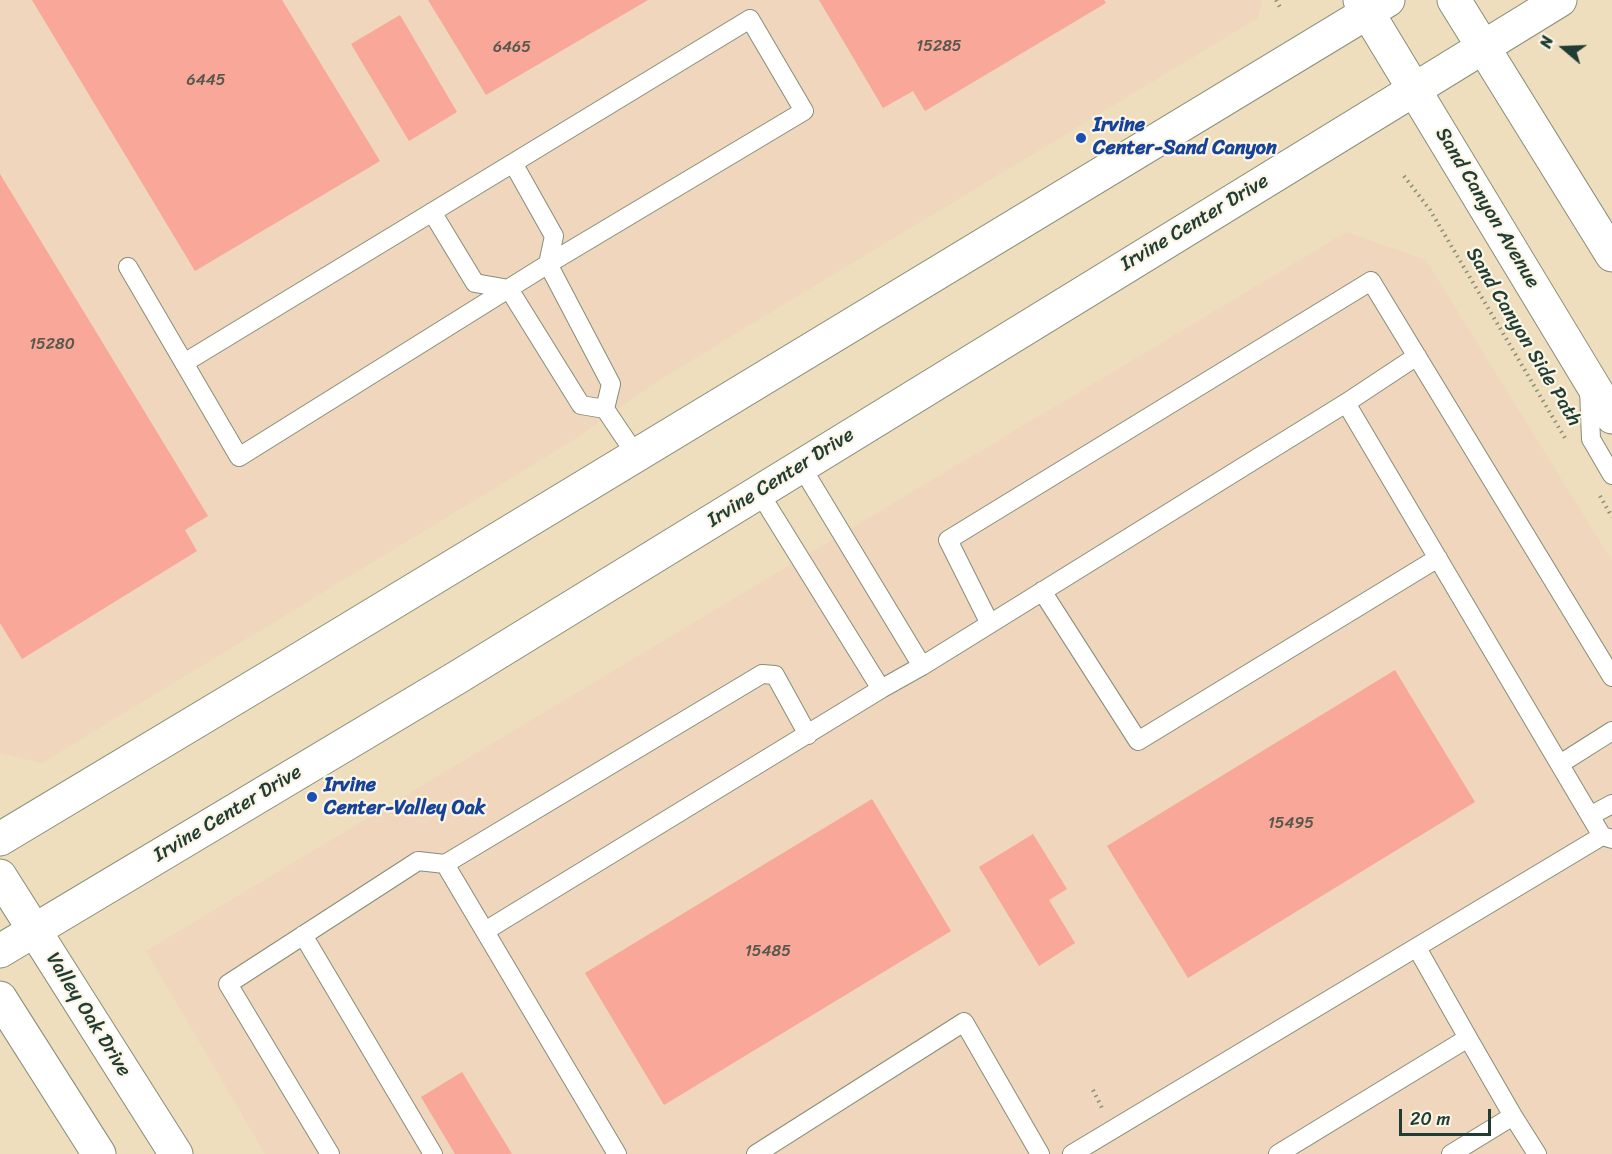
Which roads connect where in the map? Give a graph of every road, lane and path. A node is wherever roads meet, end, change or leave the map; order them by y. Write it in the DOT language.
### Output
graph roads {
  1 [pos="1276,0"];
  2 [pos="1454,0"];
  3 [pos="1560,0"];
  4 [pos="1372,4"];
  5 [pos="1281,9"];
  6 [pos="1483,46"];
  7 [pos="1415,89"];
  8 [pos="513,163"];
  9 [pos="1404,176"];
  10 [pos="432,212"];
  11 [pos="1612,255"];
  12 [pos="548,264"];
  13 [pos="128,267"];
  14 [pos="509,288"];
  15 [pos="1417,356"];
  16 [pos="184,363"];
  17 [pos="1589,379"];
  18 [pos="1346,403"];
  19 [pos="605,409"];
  20 [pos="1612,417"];
  21 [pos="1570,445"];
  22 [pos="636,455"];
  23 [pos="801,466"];
  24 [pos="1612,475"];
  25 [pos="1594,486"];
  26 [pos="759,492"];
  27 [pos="1612,517"];
  28 [pos="1438,558"];
  29 [pos="1042,591"];
  30 [pos="990,624"];
  31 [pos="922,666"];
  32 [pos="1612,677"];
  33 [pos="881,689"];
  34 [pos="1612,730"];
  35 [pos="808,735"];
  36 [pos="1560,764"];
  37 [pos="1612,804"];
  38 [pos="1590,816"];
  39 [pos="1607,837"];
  40 [pos="0,839"];
  41 [pos="444,864"];
  42 [pos="0,876"];
  43 [pos="34,930"];
  44 [pos="485,931"];
  45 [pos="303,935"];
  46 [pos="1417,948"];
  47 [pos="0,951"];
  48 [pos="0,998"];
  49 [pos="1468,1038"];
  50 [pos="1513,1116"];
  51 [pos="99,1154"];
  52 [pos="176,1154"];
  53 [pos="330,1154"];
  54 [pos="433,1154"];
  55 [pos="617,1154"];
  56 [pos="756,1154"];
  57 [pos="1040,1154"];
  58 [pos="1072,1154"];
  59 [pos="1278,1154"];
  60 [pos="1451,1154"];
  61 [pos="1537,1154"];
  1 -- 5 [label="path"];
  2 -- 6 [label="main road"];
  3 -- 6 [label="main road, Irvine Center Drive"];
  4 -- 7 [label="main road, Sand Canyon Avenue"];
  4 -- 22 [label="main road"];
  6 -- 7 [label="main road, Irvine Center Drive"];
  6 -- 11 [label="main road"];
  7 -- 17 [label="main road, Sand Canyon Avenue"];
  7 -- 23 [label="main road, Irvine Center Drive"];
  8 -- 10 [label="lane"];
  8 -- 12 [label="lane"];
  8 -- 12 [label="lane"];
  9 -- 21 [label="path, Sand Canyon Side Path"];
  10 -- 14 [label="lane"];
  10 -- 16 [label="lane"];
  12 -- 14 [label="lane"];
  12 -- 19 [label="lane"];
  13 -- 16 [label="lane"];
  14 -- 16 [label="lane"];
  14 -- 19 [label="lane"];
  15 -- 18 [label="lane"];
  15 -- 30 [label="lane"];
  15 -- 32 [label="lane"];
  17 -- 20 [label="main road, Sand Canyon Avenue"];
  17 -- 24 [label="lane"];
  18 -- 28 [label="lane"];
  18 -- 29 [label="lane"];
  19 -- 22 [label="lane"];
  22 -- 40 [label="main road"];
  23 -- 26 [label="main road, Irvine Center Drive"];
  23 -- 31 [label="lane"];
  25 -- 27 [label="path"];
  26 -- 33 [label="lane"];
  26 -- 43 [label="main road, Irvine Center Drive"];
  28 -- 29 [label="lane"];
  28 -- 36 [label="lane"];
  29 -- 30 [label="lane"];
  30 -- 31 [label="lane"];
  31 -- 33 [label="lane"];
  33 -- 35 [label="lane"];
  34 -- 36 [label="lane"];
  35 -- 41 [label="lane"];
  35 -- 44 [label="lane"];
  36 -- 38 [label="lane"];
  37 -- 38 [label="lane"];
  38 -- 39 [label="lane"];
  39 -- 46 [label="lane"];
  41 -- 44 [label="lane"];
  41 -- 45 [label="lane"];
  42 -- 43 [label="main road, Valley Oak Drive"];
  43 -- 47 [label="main road, Irvine Center Drive"];
  43 -- 52 [label="main road, Valley Oak Drive"];
  44 -- 55 [label="lane"];
  45 -- 53 [label="lane"];
  45 -- 54 [label="lane"];
  46 -- 49 [label="lane"];
  46 -- 58 [label="lane"];
  48 -- 51 [label="main road"];
  49 -- 50 [label="lane"];
  49 -- 59 [label="lane"];
  50 -- 60 [label="lane"];
  50 -- 61 [label="lane"];
  56 -- 57 [label="lane"];
}
